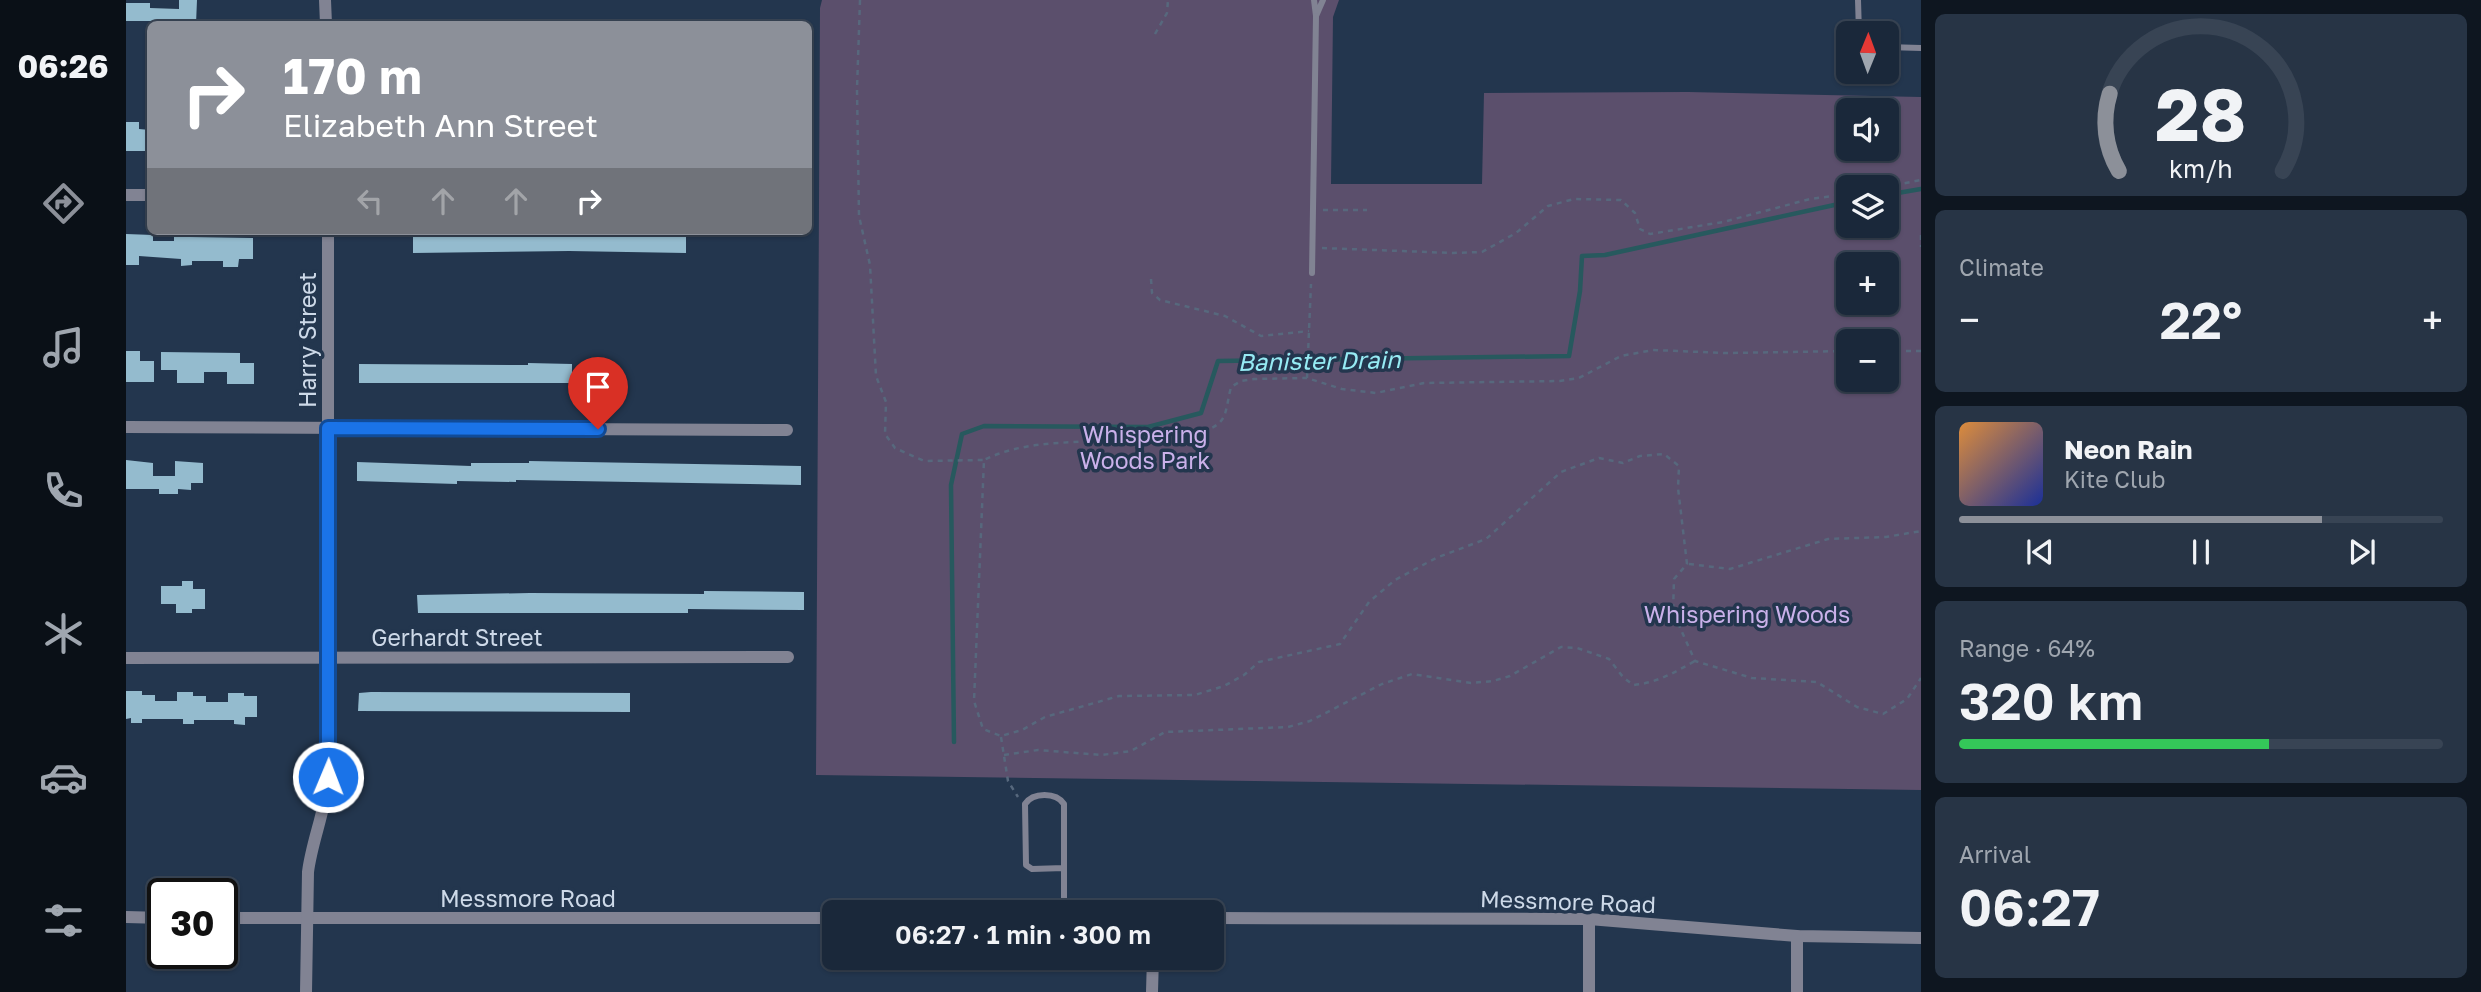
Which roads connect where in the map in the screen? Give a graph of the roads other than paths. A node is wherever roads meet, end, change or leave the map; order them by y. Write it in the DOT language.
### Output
graph roads {
  1 [pos="326,0"];
  2 [pos="1314,0"];
  3 [pos="1323,0"];
  4 [pos="1858,0"];
  5 [pos="1316,16"];
  6 [pos="326,21"];
  7 [pos="1859,21"];
  8 [pos="1899,47"];
  9 [pos="1921,48"];
  10 [pos="126,195"];
  11 [pos="147,195"];
  12 [pos="328,235"];
  13 [pos="1312,273"];
  14 [pos="126,427"];
  15 [pos="328,428"];
  16 [pos="787,430"];
  17 [pos="126,657"];
  18 [pos="329,657"];
  19 [pos="788,657"];
  20 [pos="1064,869"];
  21 [pos="1064,900"];
  22 [pos="126,917"];
  23 [pos="147,918"];
  24 [pos="238,918"];
  25 [pos="822,918"];
  26 [pos="1224,918"];
  27 [pos="306,919"];
  28 [pos="1589,919"];
  29 [pos="1797,936"];
  30 [pos="1921,938"];
  31 [pos="1153,970"];
  32 [pos="306,992"];
  33 [pos="1153,992"];
  34 [pos="1589,992"];
  35 [pos="1797,992"];
  1 -- 6 [label="street"];
  2 -- 5 [label="lane"];
  3 -- 5 [label="lane"];
  4 -- 7 [label="lane"];
  5 -- 13 [label="lane"];
  8 -- 9 [label="lane"];
  10 -- 11 [label="street"];
  12 -- 15 [label="street, Harry Street"];
  14 -- 15 [label="street"];
  15 -- 16 [label="street"];
  15 -- 18 [label="street, Harry Street"];
  17 -- 18 [label="street, Gerhardt Street"];
  18 -- 19 [label="street, Gerhardt Street"];
  18 -- 27 [label="street, Harry Street"];
  20 -- 20 [label="lane"];
  20 -- 21 [label="lane"];
  22 -- 23 [label="street"];
  24 -- 27 [label="street, Messmore Road"];
  25 -- 27 [label="street, Messmore Road"];
  26 -- 28 [label="street, Messmore Road"];
  27 -- 32 [label="street, Harry Street"];
  28 -- 29 [label="street, Messmore Road"];
  28 -- 34 [label="street"];
  29 -- 30 [label="street, Messmore Road"];
  29 -- 35 [label="street"];
  31 -- 33 [label="street"];
}
